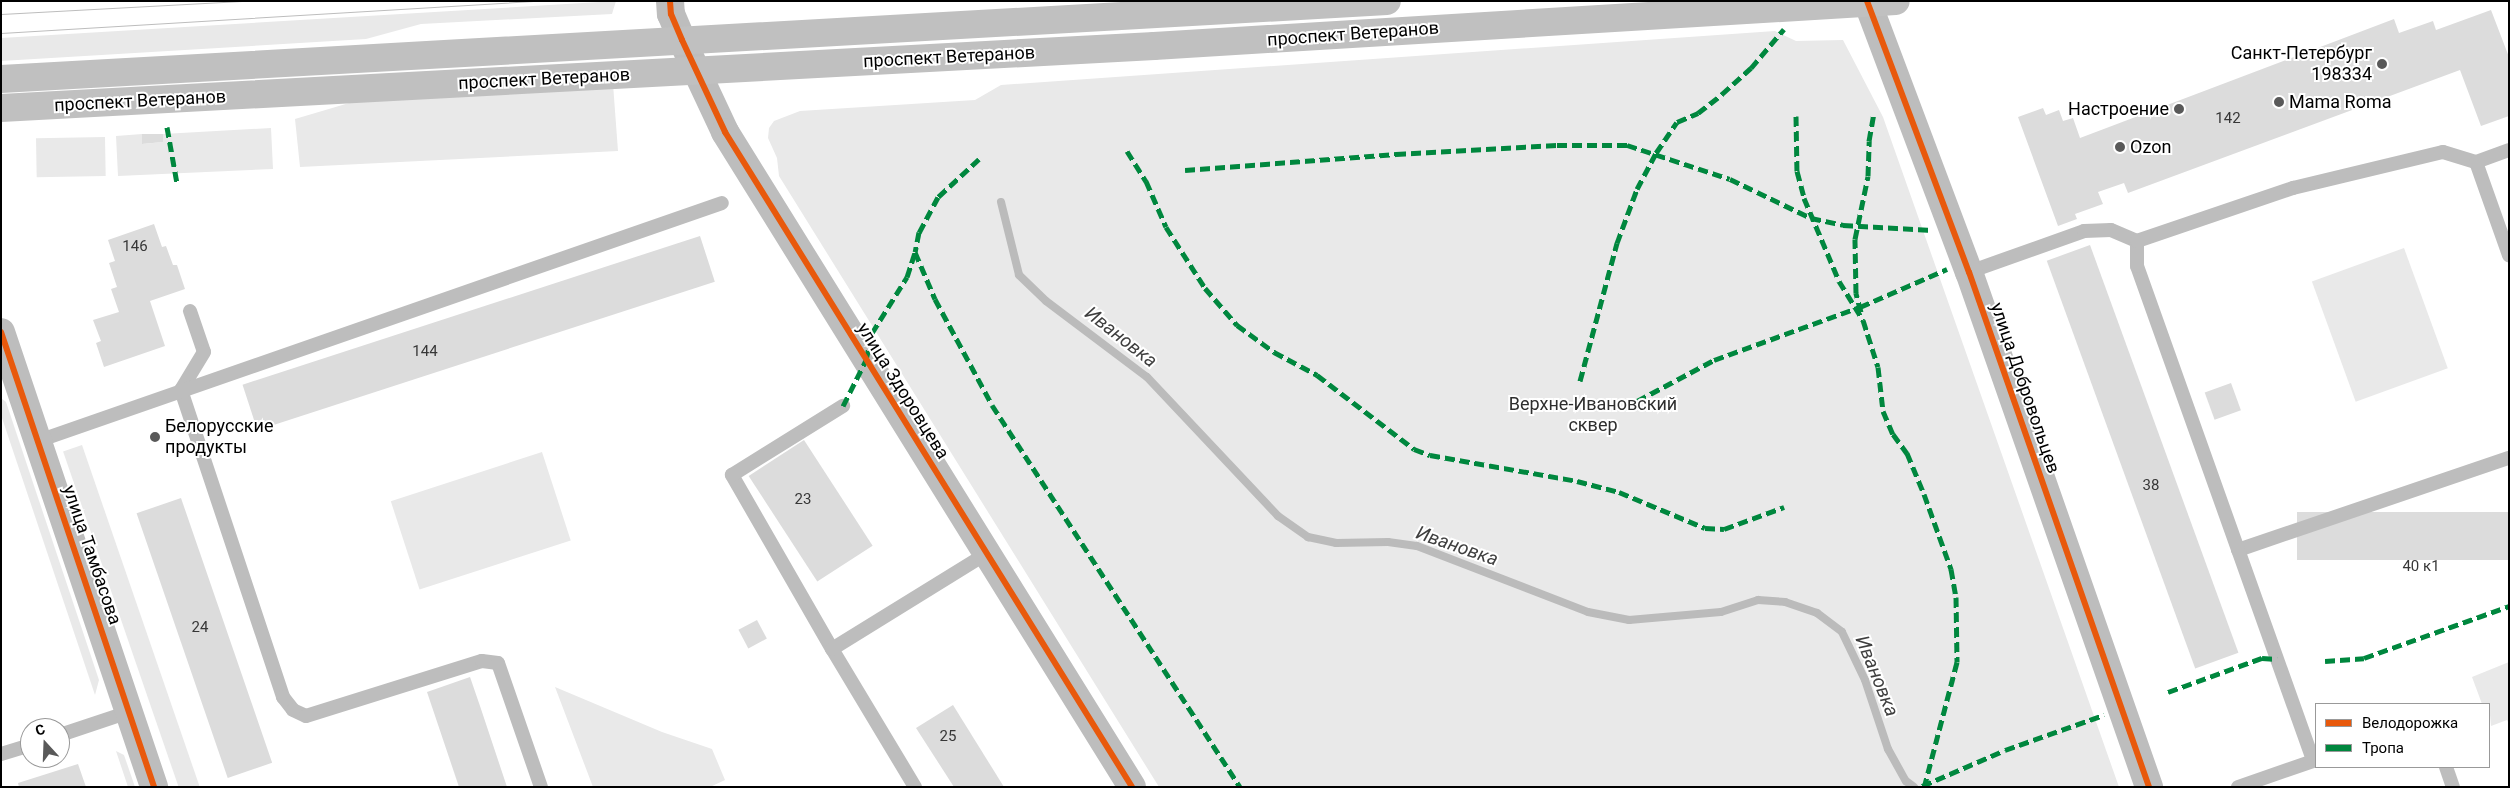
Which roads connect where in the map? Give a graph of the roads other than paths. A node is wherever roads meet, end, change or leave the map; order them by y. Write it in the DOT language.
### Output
graph roads {
  1 [pos="670,1"];
  2 [pos="1387,1"];
  3 [pos="1896,1"];
  4 [pos="1867,2"];
  5 [pos="682,40"];
  6 [pos="696,71"];
  7 [pos="1,79"];
  8 [pos="1,108"];
  9 [pos="2509,150"];
  10 [pos="2476,162"];
  11 [pos="722,203"];
  12 [pos="2137,241"];
  13 [pos="2509,255"];
  14 [pos="1968,272"];
  15 [pos="190,311"];
  16 [pos="1,332"];
  17 [pos="182,390"];
  18 [pos="843,406"];
  19 [pos="38,441"];
  20 [pos="2509,458"];
  21 [pos="2238,550"];
  22 [pos="986,554"];
  23 [pos="832,650"];
  24 [pos="129,712"];
  25 [pos="70,732"];
  26 [pos="20,748"];
  27 [pos="1,754"];
  28 [pos="2314,760"];
  29 [pos="2446,768"];
  30 [pos="154,787"];
  31 [pos="541,787"];
  32 [pos="915,787"];
  33 [pos="1132,787"];
  34 [pos="2149,787"];
  35 [pos="2238,787"];
  36 [pos="2453,787"];
  1 -- 5 [label="street, улица Здоровцева"];
  2 -- 5 [label="main road, проспект Ветеранов"];
  3 -- 4 [label="main road, проспект Ветеранов"];
  4 -- 6 [label="main road, проспект Ветеранов"];
  4 -- 14 [label="street, улица Добровольцев"];
  5 -- 6 [label="street, улица Здоровцева"];
  5 -- 7 [label="main road, проспект Ветеранов"];
  6 -- 8 [label="main road, проспект Ветеранов"];
  6 -- 22 [label="street, улица Здоровцева"];
  9 -- 10 [label="lane"];
  10 -- 12 [label="lane"];
  10 -- 13 [label="lane"];
  11 -- 17 [label="lane"];
  12 -- 14 [label="lane"];
  12 -- 21 [label="lane"];
  14 -- 34 [label="street, улица Добровольцев"];
  15 -- 17 [label="lane"];
  16 -- 19 [label="street, улица Тамбасова"];
  17 -- 19 [label="lane"];
  17 -- 31 [label="lane"];
  18 -- 23 [label="lane"];
  19 -- 24 [label="street, улица Тамбасова"];
  20 -- 21 [label="lane"];
  21 -- 28 [label="lane"];
  22 -- 23 [label="lane"];
  22 -- 33 [label="street, улица Здоровцева"];
  23 -- 32 [label="lane"];
  24 -- 25 [label="lane"];
  24 -- 30 [label="street, улица Тамбасова"];
  26 -- 27 [label="lane"];
  28 -- 35 [label="lane"];
  29 -- 36 [label="lane"];
}
